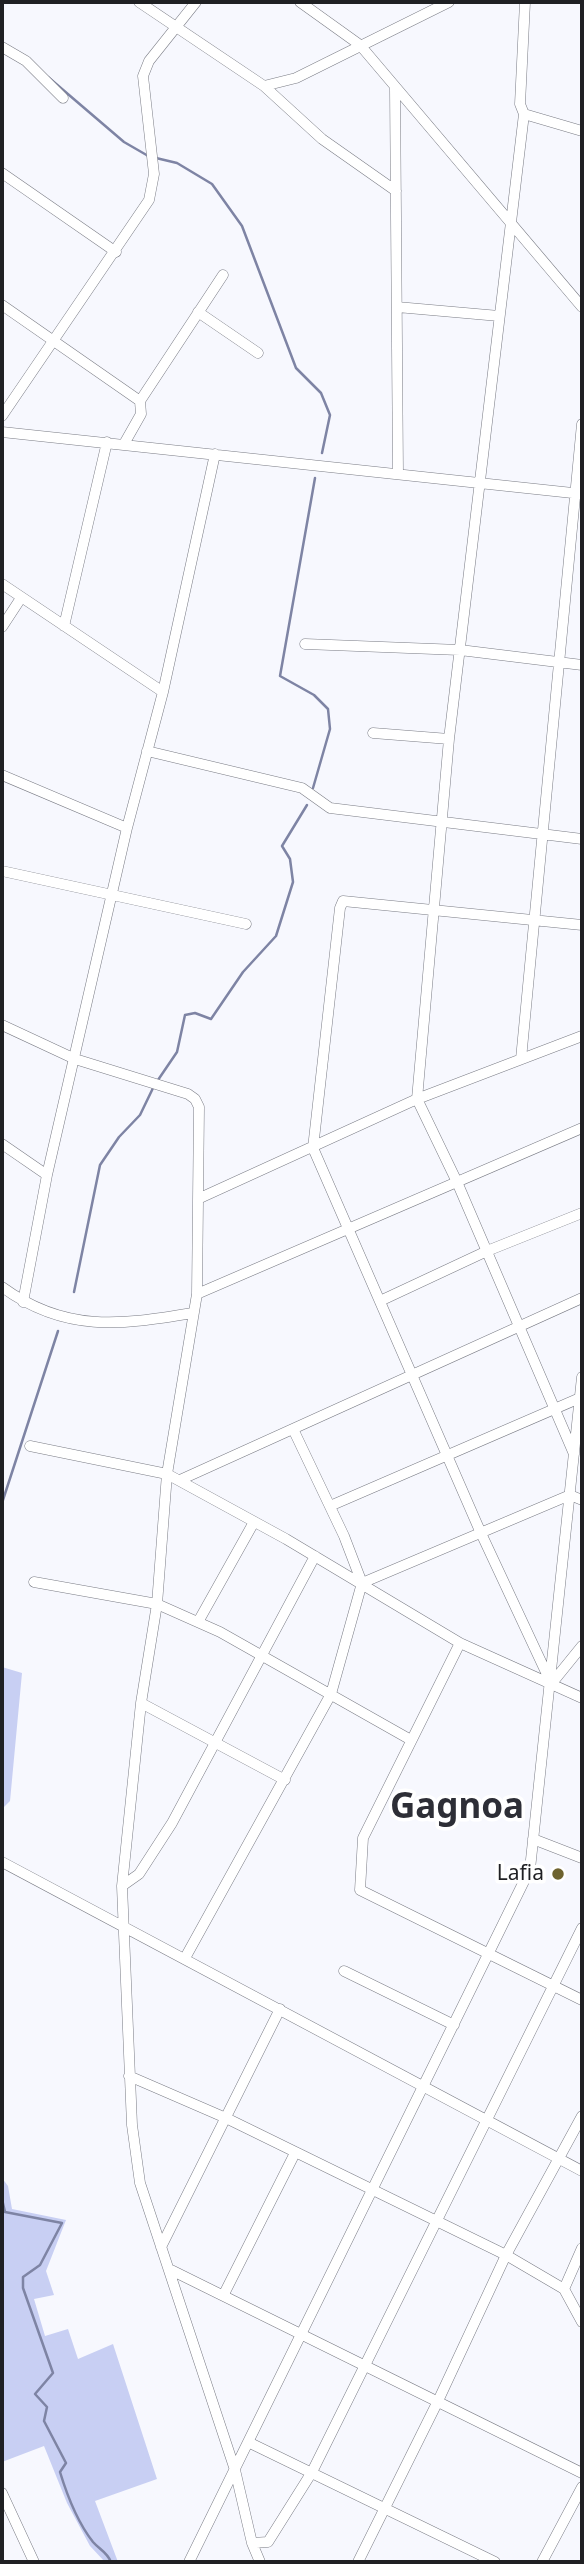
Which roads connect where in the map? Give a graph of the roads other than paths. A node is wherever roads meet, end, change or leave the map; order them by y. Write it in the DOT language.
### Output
graph roads {
  1 [pos="139,2"];
  2 [pos="196,2"];
  3 [pos="300,2"];
  4 [pos="525,2"];
  5 [pos="445,3"];
  6 [pos="177,28"];
  7 [pos="360,45"];
  8 [pos="2,47"];
  9 [pos="264,86"];
  10 [pos="395,88"];
  11 [pos="63,98"];
  12 [pos="524,114"];
  13 [pos="582,131"];
  14 [pos="2,173"];
  15 [pos="396,191"];
  16 [pos="511,219"];
  17 [pos="116,252"];
  18 [pos="223,275"];
  19 [pos="2,305"];
  20 [pos="397,307"];
  21 [pos="582,307"];
  22 [pos="198,312"];
  23 [pos="499,316"];
  24 [pos="51,340"];
  25 [pos="258,353"];
  26 [pos="140,401"];
  27 [pos="2,416"];
  28 [pos="582,425"];
  29 [pos="2,432"];
  30 [pos="107,442"];
  31 [pos="124,444"];
  32 [pos="215,454"];
  33 [pos="398,474"];
  34 [pos="478,482"];
  35 [pos="579,494"];
  36 [pos="2,584"];
  37 [pos="21,598"];
  38 [pos="64,625"];
  39 [pos="2,627"];
  40 [pos="305,644"];
  41 [pos="460,650"];
  42 [pos="560,661"];
  43 [pos="582,665"];
  44 [pos="163,692"];
  45 [pos="373,733"];
  46 [pos="449,739"];
  47 [pos="147,751"];
  48 [pos="2,775"];
  49 [pos="440,824"];
  50 [pos="127,828"];
  51 [pos="542,835"];
  52 [pos="582,839"];
  53 [pos="3,874"];
  54 [pos="113,895"];
  55 [pos="432,908"];
  56 [pos="534,920"];
  57 [pos="246,924"];
  58 [pos="582,925"];
  59 [pos="2,1025"];
  60 [pos="582,1036"];
  61 [pos="75,1059"];
  62 [pos="521,1059"];
  63 [pos="417,1099"];
  64 [pos="582,1128"];
  65 [pos="2,1144"];
  66 [pos="313,1148"];
  67 [pos="47,1175"];
  68 [pos="457,1182"];
  69 [pos="200,1198"];
  70 [pos="582,1213"];
  71 [pos="348,1229"];
  72 [pos="487,1251"];
  73 [pos="2,1287"];
  74 [pos="197,1294"];
  75 [pos="582,1298"];
  76 [pos="380,1301"];
  77 [pos="23,1302"];
  78 [pos="193,1313"];
  79 [pos="520,1328"];
  80 [pos="412,1376"];
  81 [pos="582,1377"];
  82 [pos="581,1396"];
  83 [pos="554,1407"];
  84 [pos="293,1429"];
  85 [pos="30,1446"];
  86 [pos="574,1454"];
  87 [pos="447,1456"];
  88 [pos="167,1474"];
  89 [pos="180,1480"];
  90 [pos="570,1494"];
  91 [pos="582,1500"];
  92 [pos="330,1506"];
  93 [pos="254,1522"];
  94 [pos="480,1531"];
  95 [pos="315,1556"];
  96 [pos="34,1582"];
  97 [pos="362,1583"];
  98 [pos="157,1604"];
  99 [pos="198,1622"];
  100 [pos="460,1643"];
  101 [pos="582,1646"];
  102 [pos="262,1656"];
  103 [pos="551,1684"];
  104 [pos="331,1694"];
  105 [pos="582,1698"];
  106 [pos="141,1703"];
  107 [pos="411,1740"];
  108 [pos="215,1741"];
  109 [pos="285,1780"];
  110 [pos="533,1839"];
  111 [pos="582,1858"];
  112 [pos="2,1862"];
  113 [pos="122,1886"];
  114 [pos="124,1926"];
  115 [pos="582,1928"];
  116 [pos="486,1955"];
  117 [pos="185,1958"];
  118 [pos="344,1971"];
  119 [pos="553,1986"];
  120 [pos="582,2000"];
  121 [pos="280,2009"];
  122 [pos="454,2025"];
  123 [pos="129,2076"];
  124 [pos="423,2084"];
  125 [pos="582,2116"];
  126 [pos="226,2119"];
  127 [pos="489,2121"];
  128 [pos="295,2153"];
  129 [pos="561,2160"];
  130 [pos="582,2171"];
  131 [pos="372,2191"];
  132 [pos="439,2221"];
  133 [pos="162,2247"];
  134 [pos="582,2248"];
  135 [pos="506,2255"];
  136 [pos="171,2270"];
  137 [pos="564,2289"];
  138 [pos="224,2294"];
  139 [pos="582,2322"];
  140 [pos="303,2332"];
  141 [pos="366,2365"];
  142 [pos="438,2401"];
  143 [pos="248,2442"];
  144 [pos="235,2470"];
  145 [pos="312,2472"];
  146 [pos="582,2473"];
  147 [pos="582,2487"];
  148 [pos="2,2493"];
  149 [pos="386,2507"];
  150 [pos="252,2543"];
  151 [pos="258,2559"];
  152 [pos="34,2562"];
  153 [pos="189,2562"];
  154 [pos="271,2562"];
  155 [pos="358,2562"];
  156 [pos="495,2562"];
  157 [pos="542,2562"];
  1 -- 6 [label="street"];
  2 -- 6 [label="street"];
  3 -- 7 [label="street"];
  4 -- 12 [label="street"];
  5 -- 7 [label="street"];
  6 -- 9 [label="street"];
  6 -- 17 [label="street"];
  7 -- 9 [label="street"];
  7 -- 10 [label="street"];
  8 -- 11 [label="street"];
  9 -- 15 [label="street"];
  10 -- 15 [label="street"];
  10 -- 16 [label="street"];
  12 -- 13 [label="street"];
  12 -- 16 [label="street"];
  14 -- 17 [label="street"];
  15 -- 20 [label="street"];
  16 -- 21 [label="street"];
  16 -- 23 [label="street"];
  17 -- 24 [label="street"];
  18 -- 22 [label="street"];
  19 -- 24 [label="street"];
  20 -- 23 [label="street"];
  20 -- 33 [label="street"];
  22 -- 25 [label="street"];
  22 -- 26 [label="street"];
  23 -- 34 [label="street"];
  24 -- 26 [label="street"];
  24 -- 27 [label="street"];
  26 -- 31 [label="street"];
  28 -- 35 [label="street"];
  29 -- 30 [label="street"];
  30 -- 31 [label="street"];
  30 -- 38 [label="street"];
  31 -- 32 [label="street"];
  32 -- 33 [label="street"];
  32 -- 44 [label="street"];
  33 -- 34 [label="street"];
  34 -- 35 [label="street"];
  34 -- 41 [label="street"];
  35 -- 42 [label="street"];
  36 -- 37 [label="street"];
  37 -- 38 [label="street"];
  37 -- 39 [label="street"];
  38 -- 44 [label="street"];
  40 -- 41 [label="street"];
  41 -- 42 [label="street"];
  41 -- 46 [label="street"];
  42 -- 43 [label="street"];
  42 -- 51 [label="street"];
  44 -- 47 [label="street"];
  45 -- 46 [label="street"];
  46 -- 49 [label="street"];
  47 -- 49 [label="street"];
  47 -- 50 [label="street"];
  48 -- 50 [label="street"];
  49 -- 51 [label="street"];
  49 -- 55 [label="street"];
  50 -- 54 [label="street"];
  51 -- 52 [label="street"];
  51 -- 56 [label="street"];
  53 -- 54 [label="street"];
  54 -- 57 [label="street"];
  54 -- 61 [label="street"];
  55 -- 56 [label="street"];
  55 -- 63 [label="street"];
  55 -- 66 [label="street"];
  56 -- 58 [label="street"];
  56 -- 62 [label="street"];
  59 -- 61 [label="street"];
  60 -- 62 [label="street"];
  61 -- 67 [label="street"];
  61 -- 69 [label="street"];
  62 -- 63 [label="street"];
  63 -- 66 [label="street"];
  63 -- 68 [label="street"];
  64 -- 68 [label="street"];
  65 -- 67 [label="street"];
  66 -- 69 [label="street"];
  66 -- 71 [label="street"];
  67 -- 77 [label="street"];
  68 -- 71 [label="street"];
  68 -- 72 [label="street"];
  69 -- 74 [label="street"];
  70 -- 72 [label="street"];
  71 -- 74 [label="street"];
  71 -- 76 [label="street"];
  72 -- 76 [label="street"];
  72 -- 79 [label="street"];
  73 -- 77 [label="street"];
  74 -- 78 [label="street"];
  75 -- 79 [label="street"];
  76 -- 80 [label="street"];
  77 -- 78 [label="street"];
  78 -- 88 [label="street"];
  79 -- 80 [label="street"];
  79 -- 83 [label="street"];
  80 -- 84 [label="street"];
  80 -- 87 [label="street"];
  81 -- 82 [label="street"];
  82 -- 83 [label="street"];
  82 -- 86 [label="street"];
  83 -- 86 [label="street"];
  83 -- 87 [label="street"];
  84 -- 89 [label="street"];
  84 -- 92 [label="street"];
  85 -- 88 [label="street"];
  86 -- 90 [label="street"];
  87 -- 92 [label="street"];
  87 -- 94 [label="street"];
  88 -- 89 [label="street"];
  88 -- 98 [label="street"];
  89 -- 93 [label="street"];
  90 -- 91 [label="street"];
  90 -- 94 [label="street"];
  90 -- 103 [label="street"];
  92 -- 97 [label="street"];
  93 -- 95 [label="street"];
  93 -- 99 [label="street"];
  94 -- 97 [label="street"];
  94 -- 103 [label="street"];
  95 -- 97 [label="street"];
  95 -- 102 [label="street"];
  96 -- 98 [label="street"];
  97 -- 100 [label="street"];
  97 -- 104 [label="street"];
  98 -- 99 [label="street"];
  98 -- 106 [label="street"];
  99 -- 102 [label="street"];
  100 -- 103 [label="street"];
  100 -- 107 [label="street"];
  101 -- 103 [label="street"];
  102 -- 104 [label="street"];
  102 -- 108 [label="street"];
  103 -- 105 [label="street"];
  103 -- 110 [label="street"];
  104 -- 107 [label="street"];
  104 -- 109 [label="street"];
  106 -- 108 [label="street"];
  106 -- 113 [label="street"];
  107 -- 116 [label="street"];
  108 -- 109 [label="street"];
  108 -- 113 [label="street"];
  109 -- 117 [label="street"];
  110 -- 111 [label="street"];
  110 -- 116 [label="street"];
  112 -- 114 [label="street"];
  113 -- 114 [label="street"];
  114 -- 117 [label="street"];
  114 -- 123 [label="street"];
  115 -- 119 [label="street"];
  116 -- 119 [label="street"];
  116 -- 122 [label="street"];
  117 -- 121 [label="street"];
  118 -- 122 [label="street"];
  119 -- 120 [label="street"];
  119 -- 127 [label="street"];
  121 -- 124 [label="street"];
  121 -- 126 [label="street"];
  122 -- 124 [label="street"];
  123 -- 126 [label="street"];
  123 -- 133 [label="street"];
  124 -- 127 [label="street"];
  124 -- 131 [label="street"];
  125 -- 129 [label="street"];
  126 -- 128 [label="street"];
  126 -- 133 [label="street"];
  127 -- 129 [label="street"];
  127 -- 132 [label="street"];
  128 -- 131 [label="street"];
  128 -- 138 [label="street"];
  129 -- 130 [label="street"];
  129 -- 135 [label="street"];
  131 -- 132 [label="street"];
  131 -- 140 [label="street"];
  132 -- 135 [label="street"];
  132 -- 141 [label="street"];
  133 -- 136 [label="street"];
  134 -- 137 [label="street"];
  135 -- 137 [label="street"];
  135 -- 142 [label="street"];
  136 -- 138 [label="street"];
  136 -- 144 [label="street"];
  137 -- 139 [label="street"];
  138 -- 140 [label="street"];
  140 -- 141 [label="street"];
  140 -- 143 [label="street"];
  141 -- 142 [label="street"];
  141 -- 145 [label="street"];
  142 -- 146 [label="street"];
  142 -- 149 [label="street"];
  143 -- 144 [label="street"];
  143 -- 145 [label="street"];
  144 -- 150 [label="street"];
  144 -- 153 [label="street"];
  145 -- 149 [label="street"];
  145 -- 150 [label="street"];
  147 -- 157 [label="street"];
  148 -- 152 [label="street"];
  149 -- 155 [label="street"];
  149 -- 156 [label="street"];
  150 -- 151 [label="street"];
  151 -- 154 [label="street"];
}
